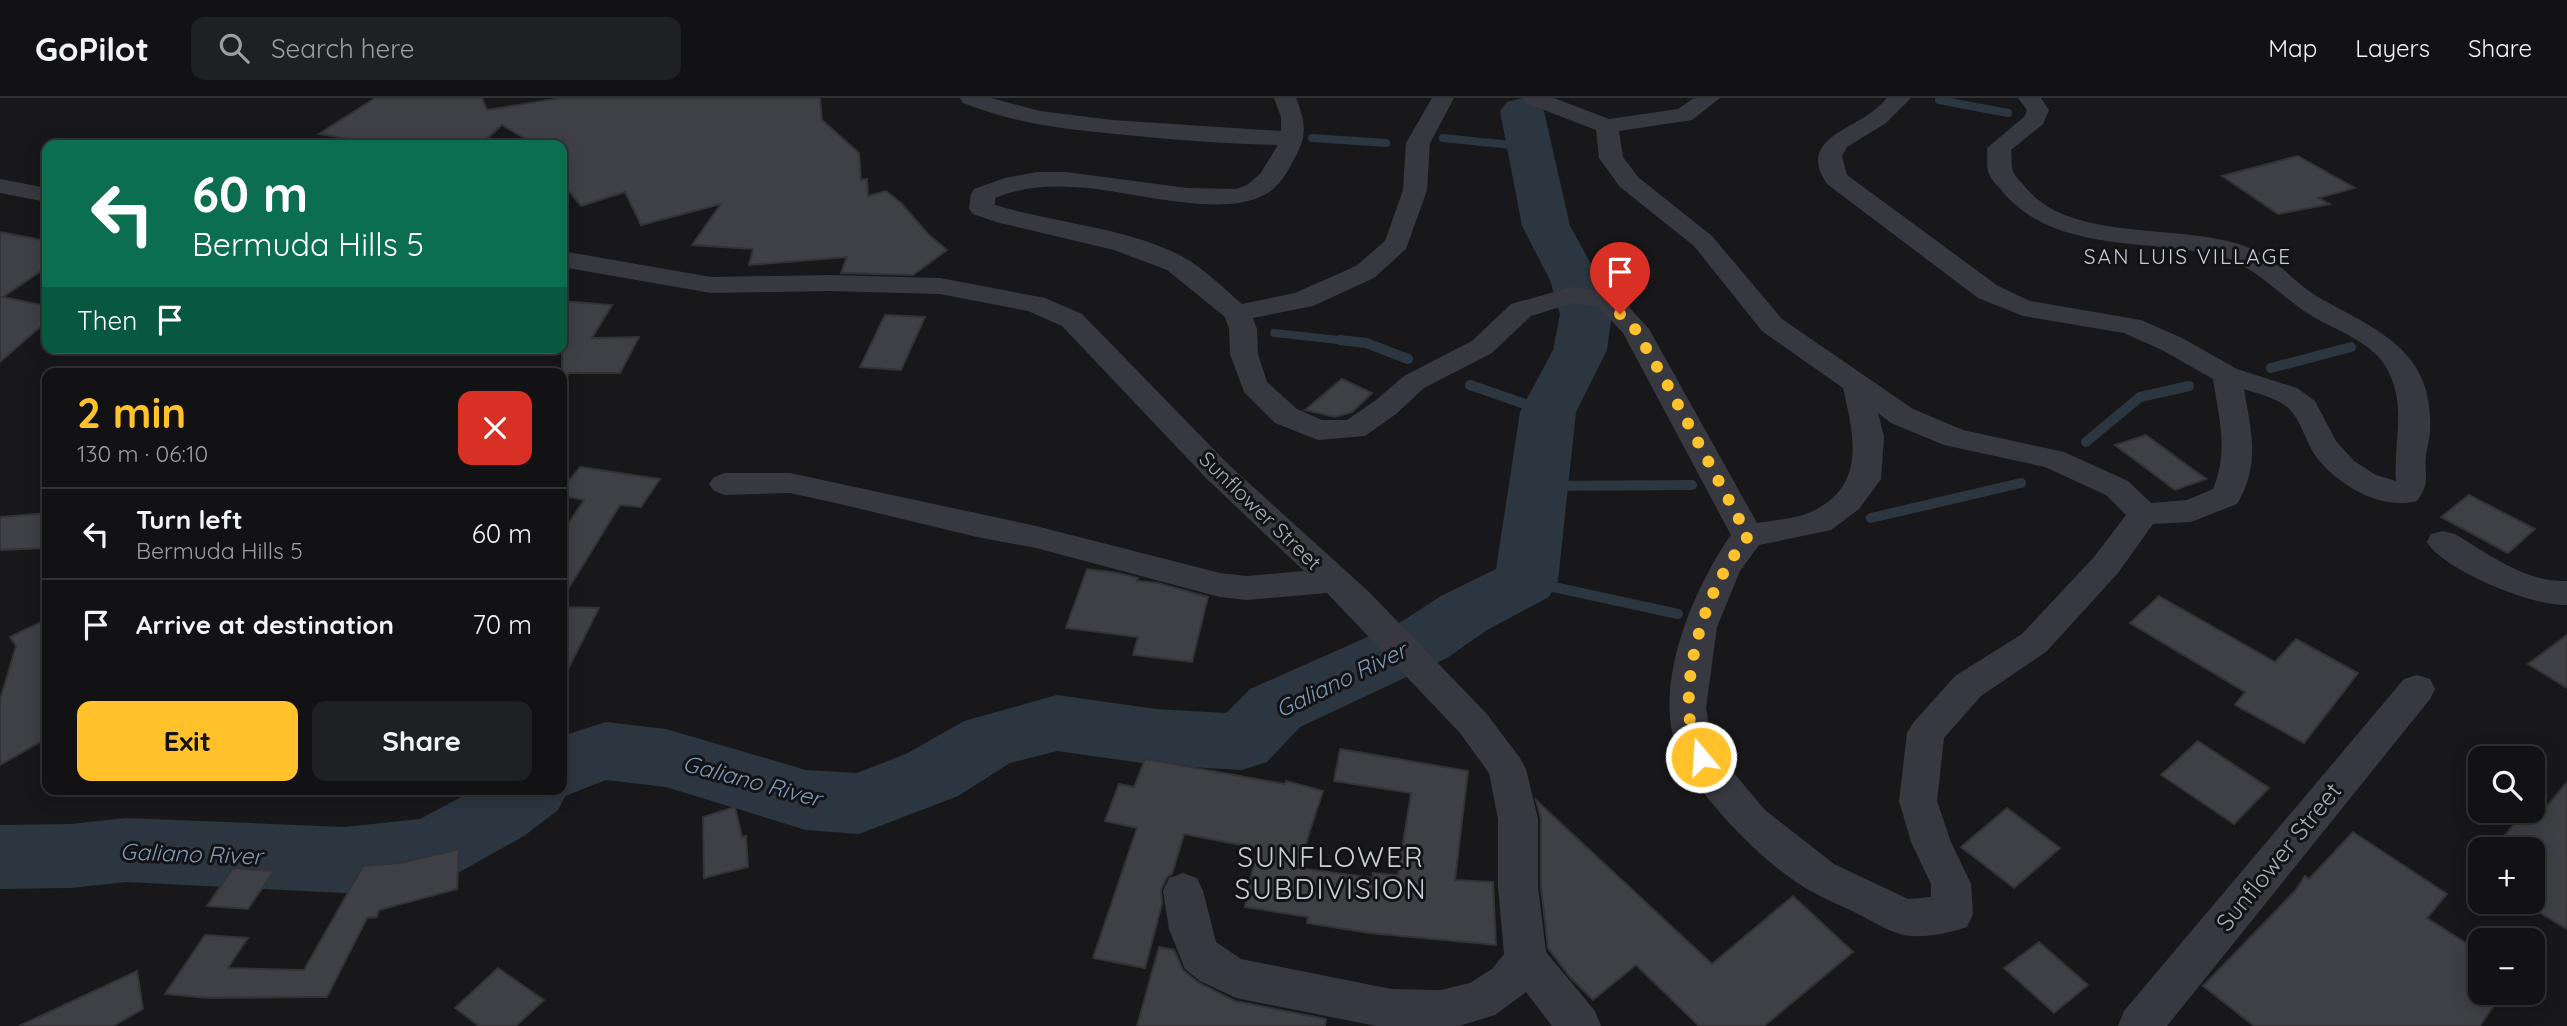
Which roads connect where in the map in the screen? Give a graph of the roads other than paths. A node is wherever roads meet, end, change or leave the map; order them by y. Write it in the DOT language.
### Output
graph roads {
  1 [pos="971,98"];
  2 [pos="1285,98"];
  3 [pos="1443,98"];
  4 [pos="1534,98"];
  5 [pos="1709,98"];
  6 [pos="1900,98"];
  7 [pos="2029,98"];
  8 [pos="1607,126"];
  9 [pos="1293,138"];
  10 [pos="0,186"];
  11 [pos="42,194"];
  12 [pos="567,261"];
  13 [pos="1237,313"];
  14 [pos="2227,376"];
  15 [pos="1856,383"];
  16 [pos="725,484"];
  17 [pos="2144,514"];
  18 [pos="1748,536"];
  19 [pos="2443,542"];
  20 [pos="1345,590"];
  21 [pos="2567,593"];
  22 [pos="2417,689"];
  23 [pos="1183,891"];
  24 [pos="1525,958"];
  25 [pos="1579,1026"];
  26 [pos="2140,1026"];
  1 -- 9 [label="street"];
  2 -- 9 [label="street"];
  3 -- 13 [label="street"];
  4 -- 8 [label="street"];
  5 -- 8 [label="street"];
  6 -- 14 [label="street"];
  7 -- 14 [label="street"];
  8 -- 15 [label="street"];
  9 -- 13 [label="street"];
  10 -- 11 [label="street"];
  12 -- 20 [label="street, Sunflower Street"];
  13 -- 18 [label="street"];
  14 -- 17 [label="street"];
  15 -- 17 [label="street"];
  15 -- 18 [label="street"];
  16 -- 20 [label="street"];
  17 -- 18 [label="street"];
  19 -- 21 [label="street"];
  20 -- 24 [label="street, Sunflower Street"];
  22 -- 26 [label="street, Sunflower Street"];
  23 -- 24 [label="street"];
  24 -- 25 [label="street"];
}
